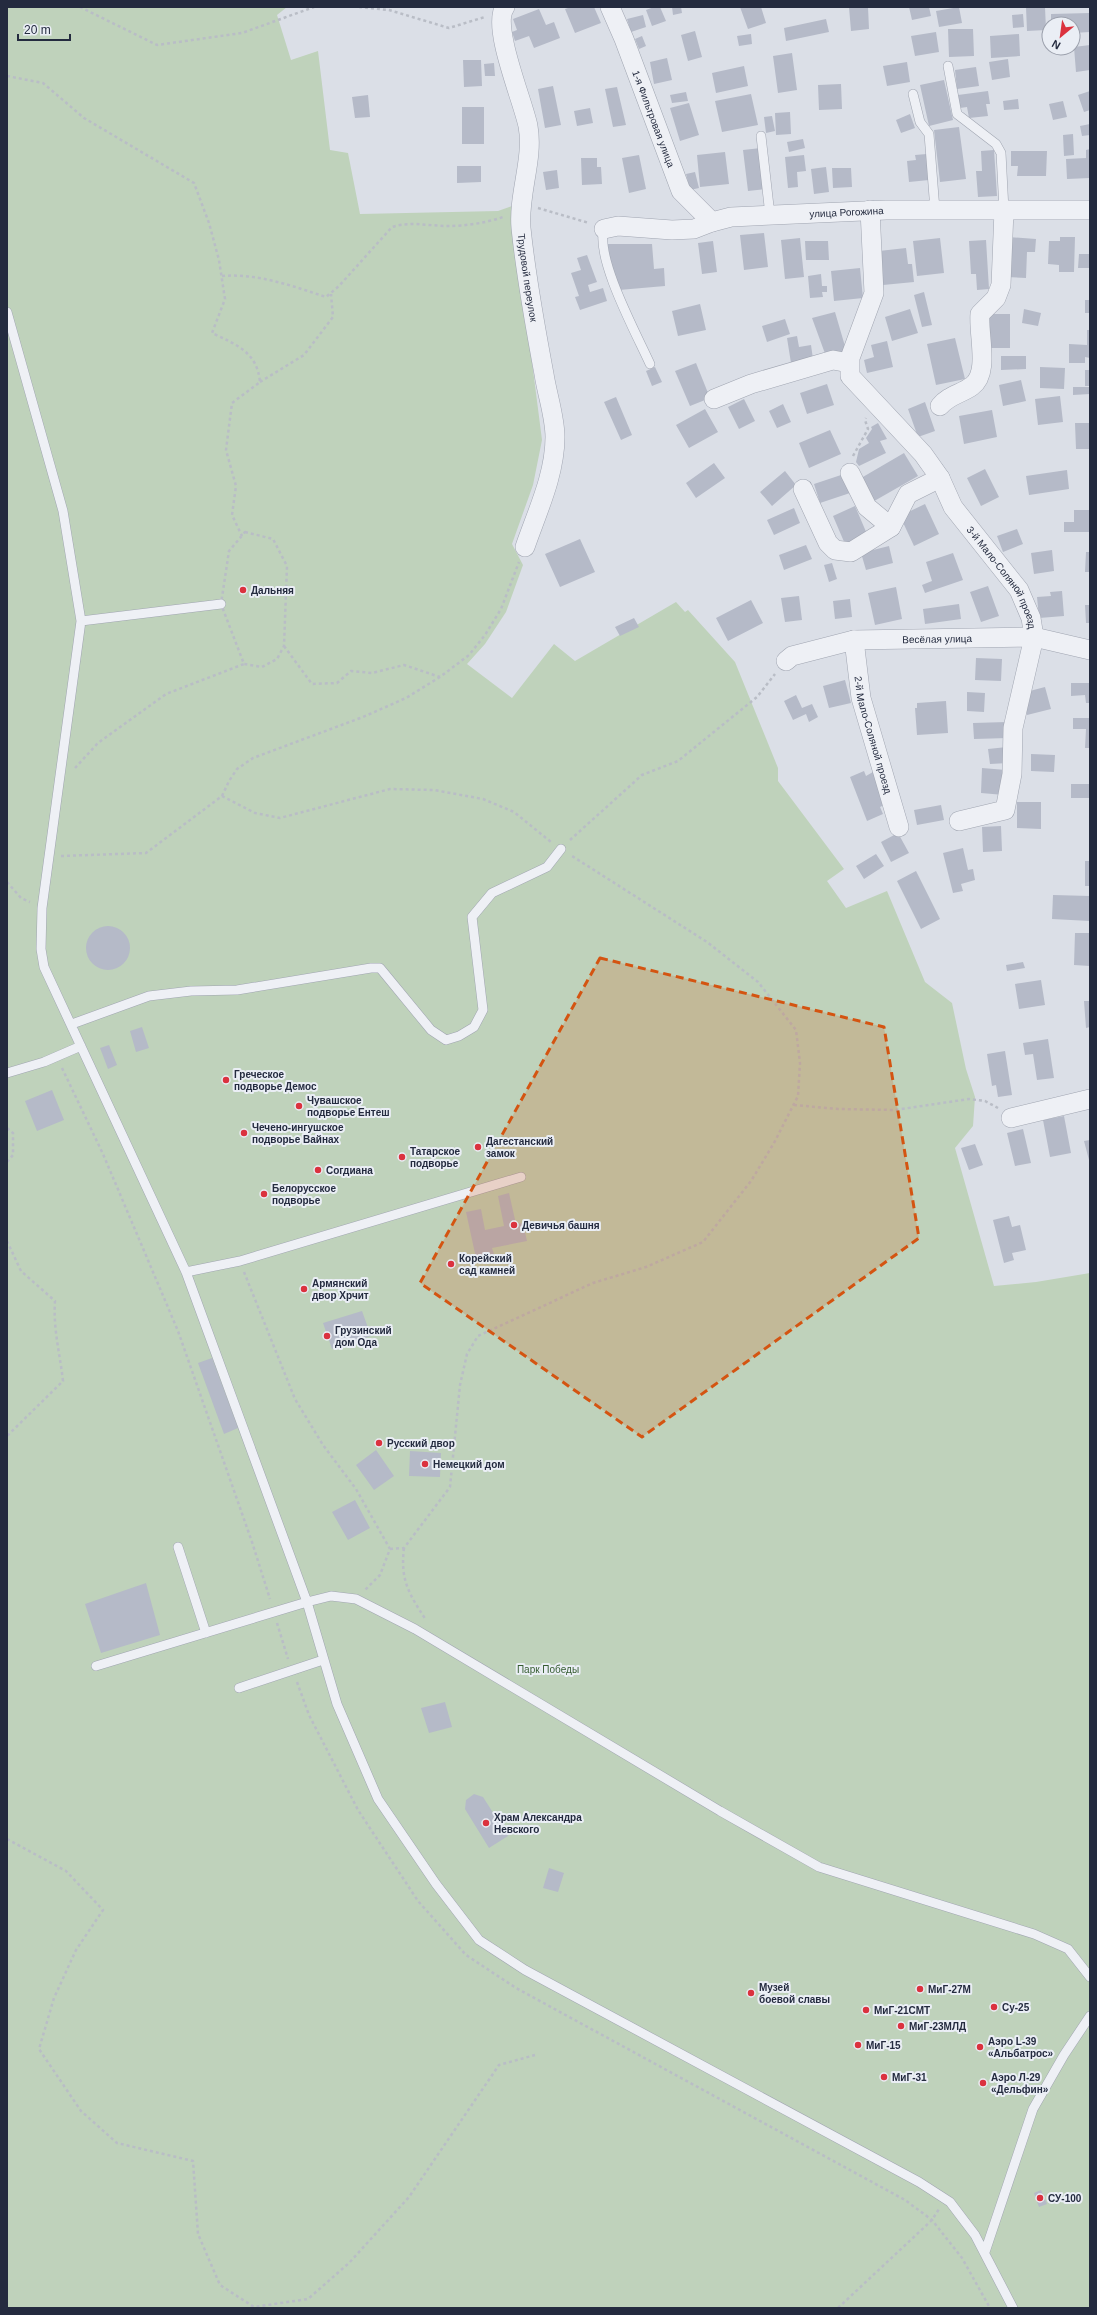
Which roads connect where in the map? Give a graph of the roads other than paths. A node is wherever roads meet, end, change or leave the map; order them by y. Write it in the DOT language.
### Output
graph roads {
  1 [pos="610,7"];
  2 [pos="504,9"];
  3 [pos="948,66"];
  4 [pos="913,94"];
  5 [pos="761,136"];
  6 [pos="870,210"];
  7 [pos="935,210"];
  8 [pos="1004,210"];
  9 [pos="1090,210"];
  10 [pos="770,215"];
  11 [pos="712,222"];
  12 [pos="604,229"];
  13 [pos="7,312"];
  14 [pos="849,363"];
  15 [pos="650,364"];
  16 [pos="714,399"];
  17 [pos="940,406"];
  18 [pos="850,473"];
  19 [pos="940,478"];
  20 [pos="803,489"];
  21 [pos="891,527"];
  22 [pos="525,547"];
  23 [pos="221,604"];
  24 [pos="81,621"];
  25 [pos="1034,636"];
  26 [pos="854,640"];
  27 [pos="1090,650"];
  28 [pos="786,661"];
  29 [pos="959,822"];
  30 [pos="899,827"];
  31 [pos="561,849"];
  32 [pos="72,1024"];
  33 [pos="81,1046"];
  34 [pos="7,1073"];
  35 [pos="1090,1099"];
  36 [pos="1011,1118"];
  37 [pos="521,1177"];
  38 [pos="186,1272"];
  39 [pos="178,1547"];
  40 [pos="307,1602"];
  41 [pos="206,1633"];
  42 [pos="323,1660"];
  43 [pos="96,1666"];
  44 [pos="239,1688"];
  45 [pos="1090,1977"];
  46 [pos="1090,2016"];
  47 [pos="985,2252"];
  48 [pos="1013,2308"];
  1 -- 11 [label="street, 1-я Фильтровая улица"];
  2 -- 22 [label="street, Трудовой переулок"];
  3 -- 8 [label="lane"];
  4 -- 7 [label="lane"];
  5 -- 10 [label="lane"];
  6 -- 7 [label="street, улица Рогожина"];
  6 -- 10 [label="street, улица Рогожина"];
  6 -- 14 [label="street"];
  7 -- 8 [label="street, улица Рогожина"];
  8 -- 9 [label="street, улица Рогожина"];
  8 -- 17 [label="street"];
  10 -- 11 [label="street, улица Рогожина"];
  11 -- 12 [label="street, улица Рогожина"];
  12 -- 15 [label="lane"];
  13 -- 24 [label="lane"];
  14 -- 16 [label="street"];
  14 -- 19 [label="street, 3-й Мало-Соляной проезд"];
  18 -- 21 [label="street"];
  19 -- 21 [label="street"];
  19 -- 25 [label="street, 3-й Мало-Соляной проезд"];
  20 -- 21 [label="street"];
  23 -- 24 [label="lane"];
  24 -- 32 [label="lane"];
  25 -- 26 [label="street, Весёлая улица"];
  25 -- 27 [label="street, Весёлая улица"];
  25 -- 29 [label="street, 3-й Мало-Соляной проезд"];
  26 -- 28 [label="street, Весёлая улица"];
  26 -- 30 [label="street, 2-й Мало-Соляной проезд"];
  31 -- 32 [label="lane"];
  32 -- 33 [label="lane"];
  33 -- 34 [label="lane"];
  33 -- 38 [label="lane"];
  35 -- 36 [label="street"];
  37 -- 38 [label="lane"];
  38 -- 40 [label="lane"];
  39 -- 41 [label="lane"];
  40 -- 41 [label="lane"];
  40 -- 42 [label="lane"];
  40 -- 45 [label="lane"];
  41 -- 43 [label="lane"];
  42 -- 44 [label="lane"];
  42 -- 47 [label="lane"];
  46 -- 47 [label="lane"];
  47 -- 48 [label="lane"];
}
